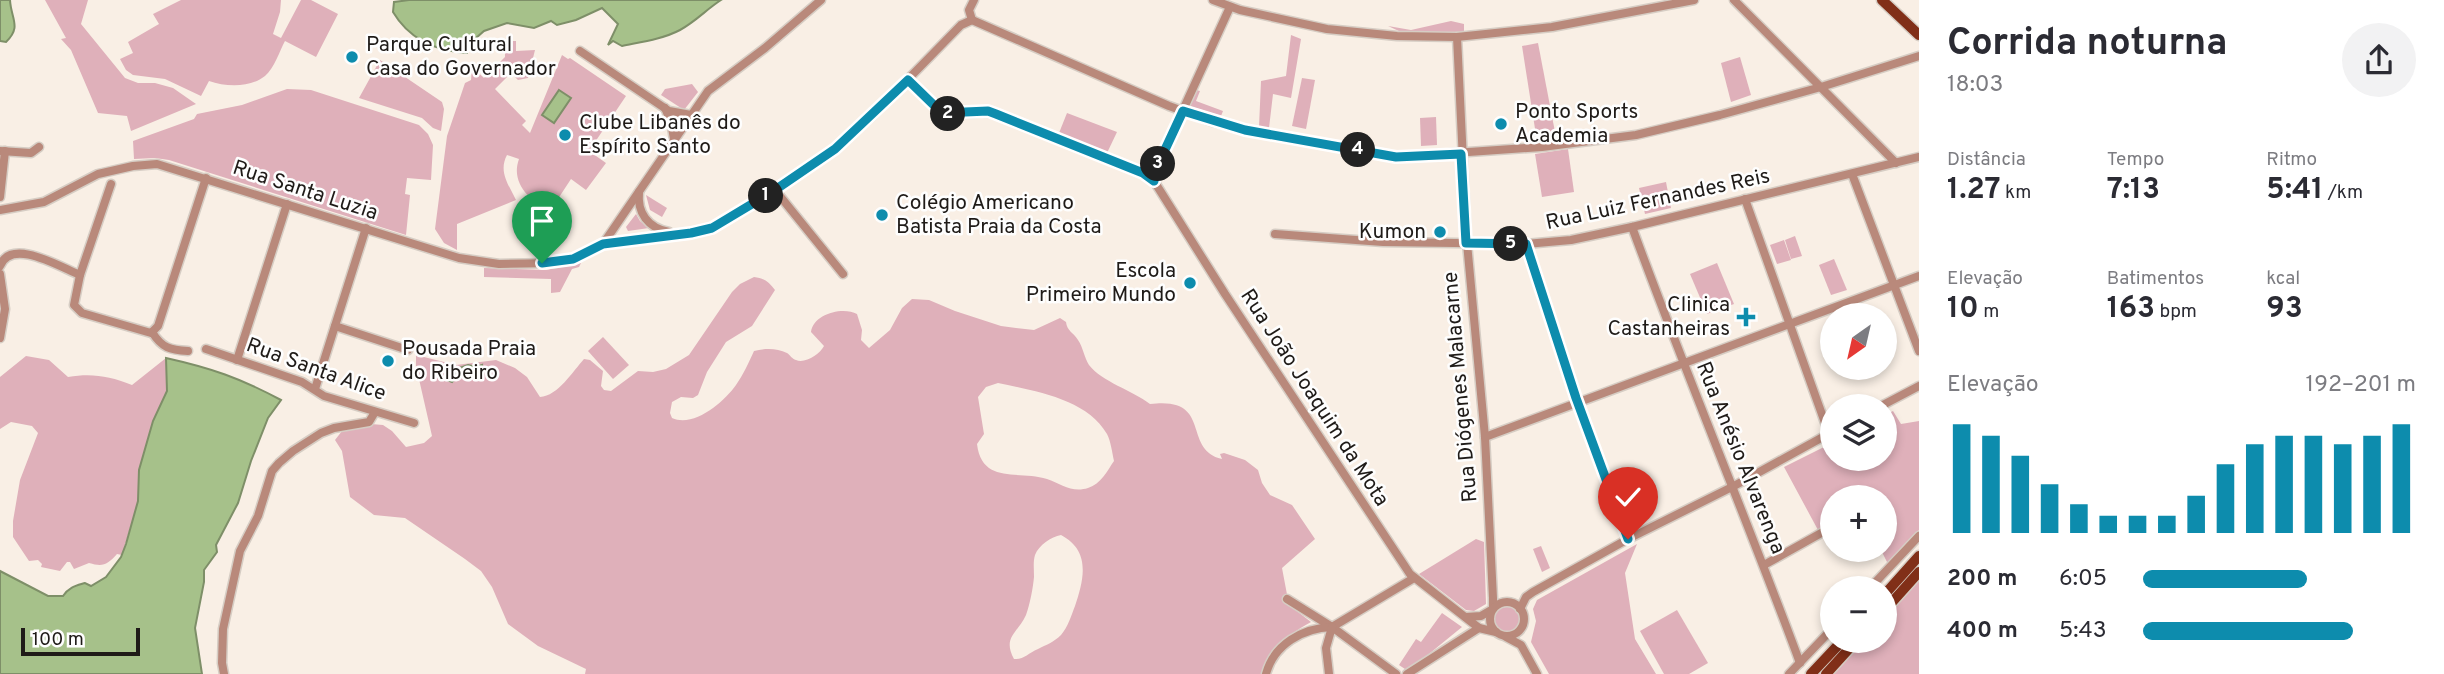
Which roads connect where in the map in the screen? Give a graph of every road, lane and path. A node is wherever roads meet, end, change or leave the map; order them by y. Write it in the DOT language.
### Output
graph roads {
  1 [pos="821,0"];
  2 [pos="974,0"];
  3 [pos="1213,0"];
  4 [pos="1694,0"];
  5 [pos="1734,0"];
  6 [pos="1882,0"];
  7 [pos="1230,7"];
  8 [pos="972,20"];
  9 [pos="1919,35"];
  10 [pos="1457,37"];
  11 [pos="580,51"];
  12 [pos="1919,56"];
  13 [pos="908,80"];
  14 [pos="1821,87"];
  15 [pos="665,108"];
  16 [pos="1183,111"];
  17 [pos="691,115"];
  18 [pos="674,139"];
  19 [pos="39,146"];
  20 [pos="2,151"];
  21 [pos="1461,154"];
  22 [pos="1919,158"];
  23 [pos="1896,163"];
  24 [pos="1852,174"];
  25 [pos="206,178"];
  26 [pos="1154,181"];
  27 [pos="111,184"];
  28 [pos="775,190"];
  29 [pos="639,191"];
  30 [pos="0,197"];
  31 [pos="1745,199"];
  32 [pos="287,204"];
  33 [pos="0,210"];
  34 [pos="1632,228"];
  35 [pos="366,229"];
  36 [pos="683,233"];
  37 [pos="1275,234"];
  38 [pos="1466,243"];
  39 [pos="603,244"];
  40 [pos="1526,244"];
  41 [pos="0,266"];
  42 [pos="0,274"];
  43 [pos="843,274"];
  44 [pos="80,275"];
  45 [pos="1919,276"];
  46 [pos="1892,286"];
  47 [pos="1791,324"];
  48 [pos="335,326"];
  49 [pos="152,332"];
  50 [pos="0,338"];
  51 [pos="206,349"];
  52 [pos="408,350"];
  53 [pos="188,351"];
  54 [pos="1919,351"];
  55 [pos="237,360"];
  56 [pos="1682,363"];
  57 [pos="1919,386"];
  58 [pos="314,389"];
  59 [pos="1897,398"];
  60 [pos="1577,401"];
  61 [pos="1820,405"];
  62 [pos="375,412"];
  63 [pos="414,423"];
  64 [pos="1485,437"];
  65 [pos="1820,439"];
  66 [pos="1734,486"];
  67 [pos="1820,534"];
  68 [pos="1919,536"];
  69 [pos="1628,539"];
  70 [pos="1919,556"];
  71 [pos="1764,565"];
  72 [pos="1919,572"];
  73 [pos="1881,576"];
  74 [pos="1414,578"];
  75 [pos="1897,581"];
  76 [pos="1897,597"];
  77 [pos="1287,599"];
  78 [pos="1493,609"];
  79 [pos="1520,609"];
  80 [pos="1465,617"];
  81 [pos="1523,626"];
  82 [pos="1332,627"];
  83 [pos="1479,628"];
  84 [pos="1500,634"];
  85 [pos="1820,642"];
  86 [pos="1521,645"];
  87 [pos="1831,653"];
  88 [pos="1845,653"];
  89 [pos="1800,663"];
  90 [pos="224,674"];
  91 [pos="1266,674"];
  92 [pos="1329,674"];
  93 [pos="1396,674"];
  94 [pos="1407,674"];
  95 [pos="1537,674"];
  96 [pos="1789,674"];
  97 [pos="1811,674"];
  98 [pos="1826,674"];
  1 -- 17 [label="street"];
  2 -- 8 [label="street"];
  3 -- 7 [label="street"];
  4 -- 10 [label="street"];
  5 -- 14 [label="street"];
  6 -- 9 [label="main road"];
  7 -- 10 [label="street"];
  7 -- 16 [label="street"];
  8 -- 13 [label="street, Rua Santa Luzia"];
  8 -- 16 [label="street"];
  10 -- 21 [label="street, Rua Diógenes Malacarne"];
  11 -- 15 [label="street"];
  12 -- 14 [label="street"];
  13 -- 26 [label="street"];
  13 -- 28 [label="street, Rua Santa Luzia"];
  14 -- 21 [label="street"];
  14 -- 23 [label="street"];
  15 -- 17 [label="street"];
  15 -- 18 [label="street"];
  16 -- 21 [label="street"];
  16 -- 26 [label="street"];
  17 -- 18 [label="street"];
  18 -- 29 [label="street"];
  19 -- 20 [label="street"];
  20 -- 30 [label="street"];
  21 -- 38 [label="street, Rua Diógenes Malacarne"];
  22 -- 23 [label="street, Rua Luiz Fernandes Reis"];
  23 -- 24 [label="street, Rua Luiz Fernandes Reis"];
  24 -- 31 [label="street, Rua Luiz Fernandes Reis"];
  24 -- 46 [label="street"];
  25 -- 32 [label="street, Rua Santa Luzia"];
  25 -- 33 [label="street, Rua Santa Luzia"];
  25 -- 49 [label="street"];
  26 -- 74 [label="street, Rua João Joaquim da Mota"];
  27 -- 44 [label="street"];
  28 -- 36 [label="street, Rua Santa Luzia"];
  28 -- 43 [label="street"];
  29 -- 36 [label="street"];
  29 -- 39 [label="street"];
  31 -- 34 [label="street, Rua Luiz Fernandes Reis"];
  31 -- 47 [label="street"];
  32 -- 35 [label="street, Rua Santa Luzia"];
  32 -- 55 [label="street"];
  34 -- 40 [label="street, Rua Luiz Fernandes Reis"];
  34 -- 56 [label="street, Rua Anésio Alvarenga"];
  35 -- 39 [label="street, Rua Santa Luzia"];
  35 -- 48 [label="street"];
  36 -- 39 [label="street, Rua Santa Luzia"];
  37 -- 38 [label="street, Rua Luiz Fernandes Reis"];
  38 -- 40 [label="street, Rua Luiz Fernandes Reis"];
  38 -- 64 [label="street, Rua Diógenes Malacarne"];
  40 -- 60 [label="street"];
  41 -- 44 [label="street"];
  42 -- 50 [label="street"];
  44 -- 49 [label="street"];
  45 -- 46 [label="street"];
  46 -- 47 [label="street"];
  46 -- 54 [label="street"];
  47 -- 56 [label="street"];
  47 -- 61 [label="street"];
  48 -- 52 [label="street"];
  48 -- 58 [label="street"];
  49 -- 53 [label="street"];
  51 -- 55 [label="street, Rua Santa Alice"];
  55 -- 58 [label="street, Rua Santa Alice"];
  56 -- 60 [label="street"];
  56 -- 66 [label="street, Rua Anésio Alvarenga"];
  57 -- 59 [label="street"];
  58 -- 62 [label="street, Rua Santa Alice"];
  60 -- 64 [label="street"];
  60 -- 69 [label="street"];
  62 -- 63 [label="street, Rua Santa Alice"];
  62 -- 90 [label="street"];
  64 -- 78 [label="street, Rua Diógenes Malacarne"];
  65 -- 66 [label="street"];
  66 -- 69 [label="street"];
  66 -- 71 [label="street, Rua Anésio Alvarenga"];
  67 -- 71 [label="street"];
  68 -- 73 [label="street"];
  69 -- 79 [label="street"];
  70 -- 75 [label="main road"];
  71 -- 89 [label="street, Rua Anésio Alvarenga"];
  72 -- 76 [label="main road"];
  74 -- 80 [label="street, Rua João Joaquim da Mota"];
  74 -- 82 [label="street"];
  77 -- 82 [label="street"];
  78 -- 79 [label="street"];
  78 -- 80 [label="street"];
  78 -- 84 [label="street"];
  79 -- 81 [label="street"];
  80 -- 83 [label="street, Rua João Joaquim da Mota"];
  81 -- 84 [label="street"];
  81 -- 86 [label="street"];
  82 -- 91 [label="street"];
  82 -- 92 [label="street"];
  82 -- 93 [label="street"];
  83 -- 84 [label="street"];
  83 -- 94 [label="street"];
  84 -- 86 [label="street"];
  85 -- 89 [label="street"];
  86 -- 95 [label="street"];
  87 -- 97 [label="main road"];
  88 -- 98 [label="main road"];
  89 -- 96 [label="street"];
}
